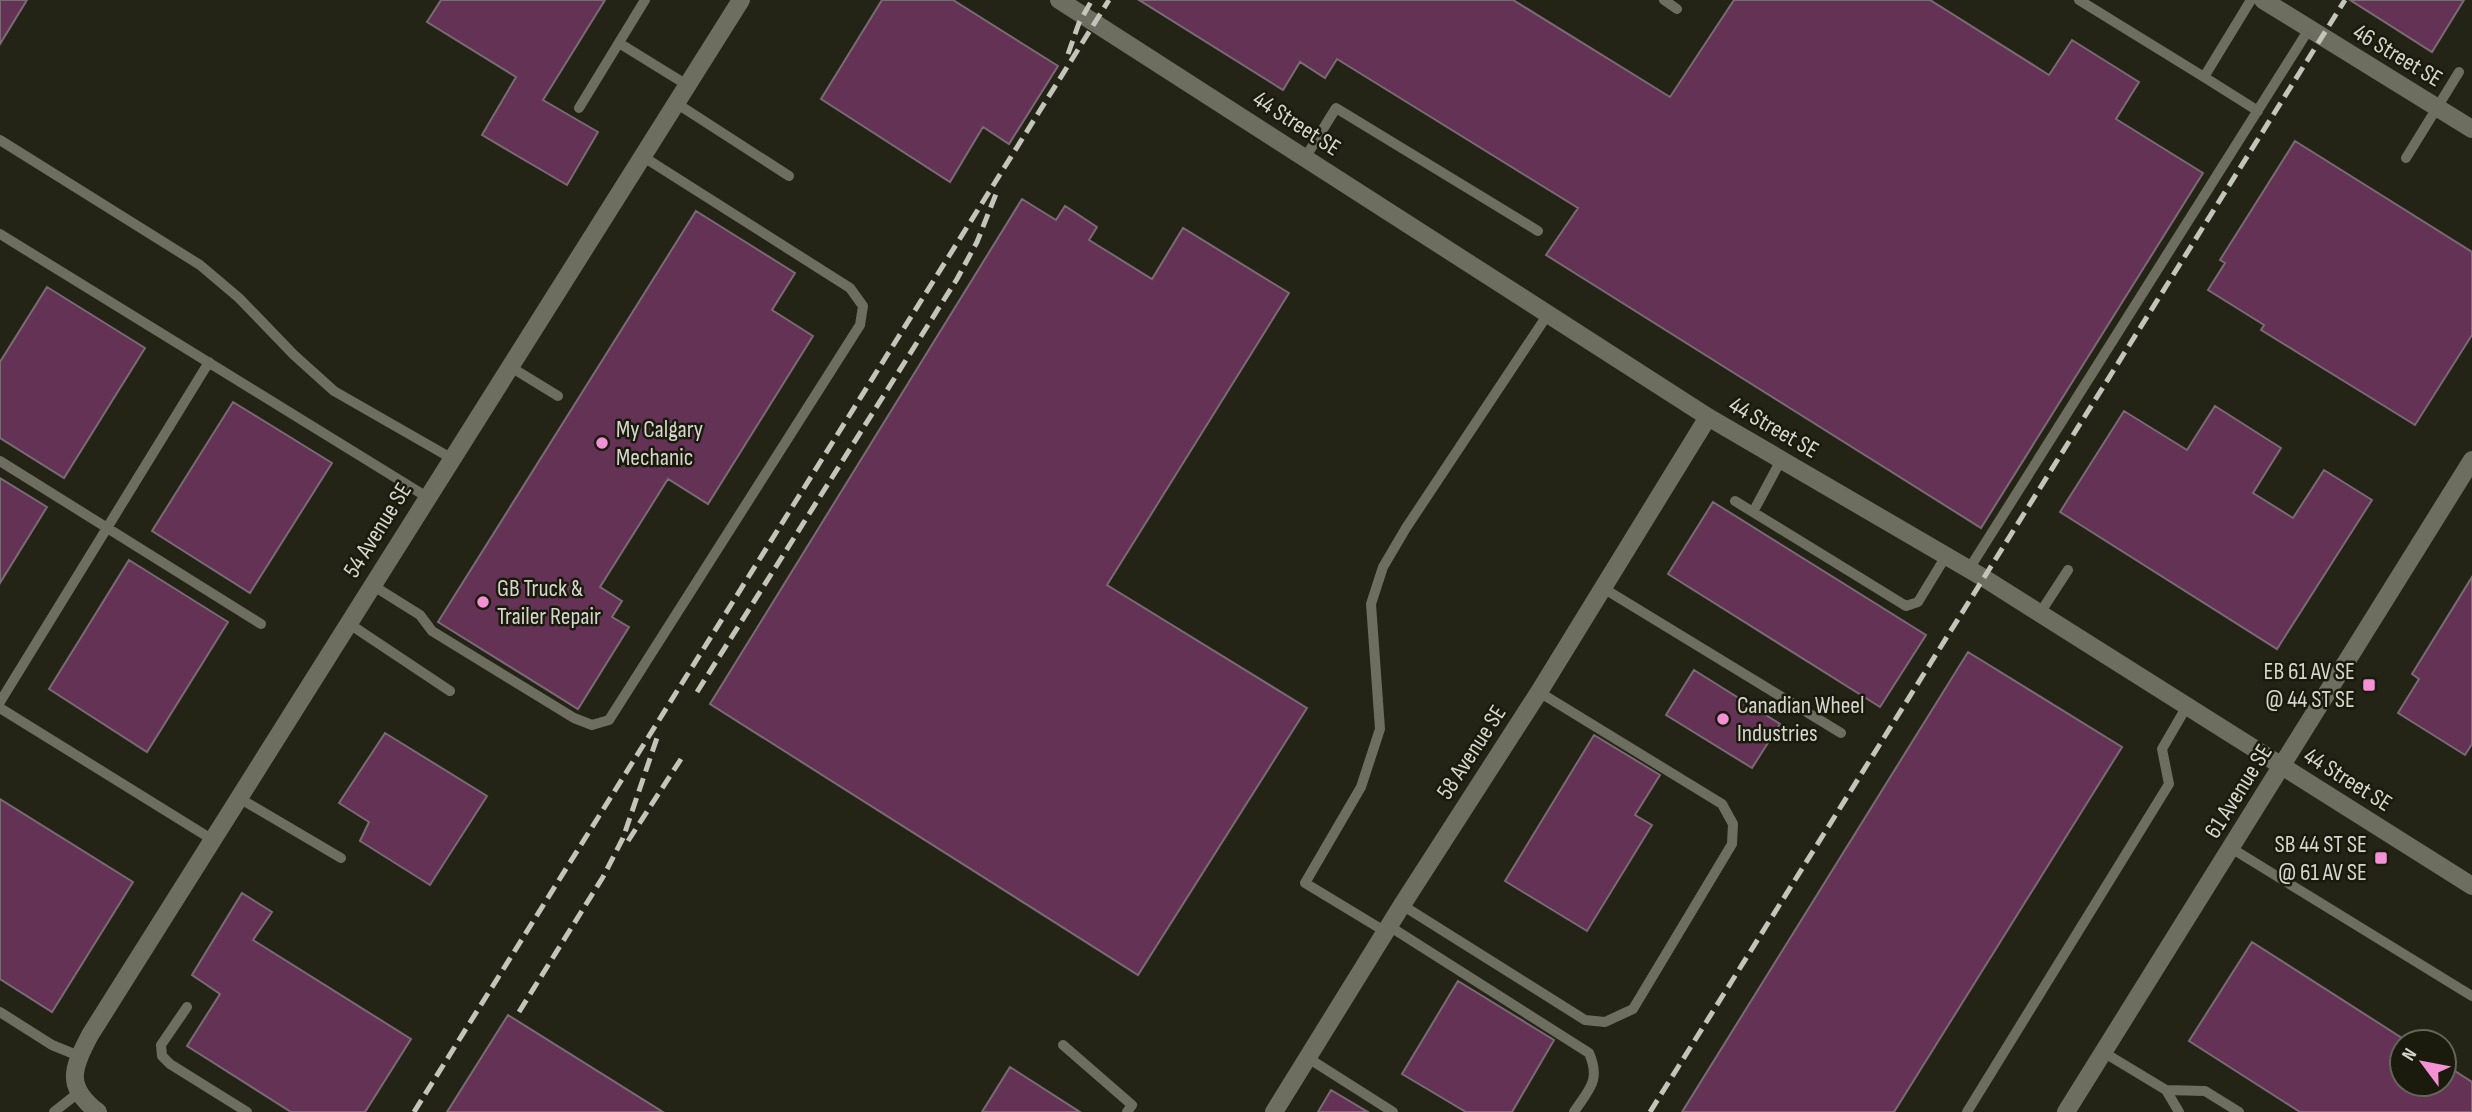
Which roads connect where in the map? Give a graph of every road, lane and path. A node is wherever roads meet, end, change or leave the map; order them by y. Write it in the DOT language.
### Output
graph roads {
  1 [pos="645,0"];
  2 [pos="741,0"];
  3 [pos="1059,0"];
  4 [pos="1664,0"];
  5 [pos="2079,0"];
  6 [pos="2251,0"];
  7 [pos="2263,0"];
  8 [pos="1677,9"];
  9 [pos="2309,29"];
  10 [pos="619,43"];
  11 [pos="2459,72"];
  12 [pos="2204,77"];
  13 [pos="687,85"];
  14 [pos="676,103"];
  15 [pos="579,108"];
  16 [pos="2437,108"];
  17 [pos="2258,111"];
  18 [pos="2472,129"];
  19 [pos="0,141"];
  20 [pos="642,156"];
  21 [pos="1305,158"];
  22 [pos="2406,158"];
  23 [pos="789,176"];
  24 [pos="1538,232"];
  25 [pos="0,234"];
  26 [pos="1548,314"];
  27 [pos="209,362"];
  28 [pos="509,366"];
  29 [pos="558,396"];
  30 [pos="1708,417"];
  31 [pos="451,458"];
  32 [pos="1781,460"];
  33 [pos="2472,460"];
  34 [pos="0,461"];
  35 [pos="427,497"];
  36 [pos="1735,501"];
  37 [pos="1753,512"];
  38 [pos="108,528"];
  39 [pos="1946,556"];
  40 [pos="1969,569"];
  41 [pos="2068,570"];
  42 [pos="372,585"];
  43 [pos="1603,588"];
  44 [pos="2040,613"];
  45 [pos="261,624"];
  46 [pos="348,624"];
  47 [pos="450,691"];
  48 [pos="1539,692"];
  49 [pos="0,702"];
  50 [pos="2187,706"];
  51 [pos="0,708"];
  52 [pos="1841,733"];
  53 [pos="2283,766"];
  54 [pos="239,798"];
  55 [pos="213,839"];
  56 [pos="2231,849"];
  57 [pos="341,859"];
  58 [pos="2472,886"];
  59 [pos="1402,905"];
  60 [pos="1388,929"];
  61 [pos="2472,996"];
  62 [pos="187,1007"];
  63 [pos="0,1012"];
  64 [pos="1063,1045"];
  65 [pos="2104,1052"];
  66 [pos="79,1056"];
  67 [pos="1308,1058"];
  68 [pos="2166,1090"];
  69 [pos="78,1093"];
  70 [pos="54,1112"];
  71 [pos="98,1112"];
  72 [pos="247,1112"];
  73 [pos="1127,1112"];
  74 [pos="1274,1112"];
  75 [pos="1393,1112"];
  76 [pos="1574,1112"];
  77 [pos="1966,1112"];
  78 [pos="2066,1112"];
  79 [pos="2179,1112"];
  80 [pos="2239,1112"];
  1 -- 10 [label="lane"];
  2 -- 13 [label="street, 54 Avenue SE"];
  3 -- 21 [label="street, 44 Street SE"];
  4 -- 8 [label="lane"];
  5 -- 12 [label="lane"];
  6 -- 12 [label="lane"];
  7 -- 9 [label="street, 46 Street SE"];
  9 -- 16 [label="street, 46 Street SE"];
  9 -- 17 [label="lane"];
  10 -- 13 [label="lane"];
  10 -- 15 [label="lane"];
  11 -- 16 [label="lane"];
  12 -- 17 [label="lane"];
  13 -- 14 [label="street, 54 Avenue SE"];
  14 -- 20 [label="street, 54 Avenue SE"];
  14 -- 23 [label="lane"];
  16 -- 18 [label="street, 46 Street SE"];
  16 -- 22 [label="lane"];
  17 -- 40 [label="lane"];
  19 -- 31 [label="lane"];
  20 -- 28 [label="street, 54 Avenue SE"];
  20 -- 42 [label="lane"];
  21 -- 24 [label="lane"];
  21 -- 26 [label="street, 44 Street SE"];
  25 -- 27 [label="lane"];
  26 -- 30 [label="street, 44 Street SE"];
  26 -- 60 [label="lane"];
  27 -- 35 [label="lane"];
  27 -- 38 [label="lane"];
  28 -- 29 [label="lane"];
  28 -- 31 [label="street, 54 Avenue SE"];
  30 -- 32 [label="street, 44 Street SE"];
  30 -- 43 [label="street, 58 Avenue SE"];
  31 -- 35 [label="street, 54 Avenue SE"];
  32 -- 37 [label="lane"];
  32 -- 39 [label="street, 44 Street SE"];
  33 -- 53 [label="street, 61 Avenue SE"];
  34 -- 38 [label="lane"];
  35 -- 42 [label="street, 54 Avenue SE"];
  36 -- 37 [label="lane"];
  37 -- 39 [label="lane"];
  38 -- 45 [label="lane"];
  38 -- 49 [label="lane"];
  39 -- 40 [label="street, 44 Street SE"];
  40 -- 44 [label="street, 44 Street SE"];
  41 -- 44 [label="lane"];
  42 -- 46 [label="street, 54 Avenue SE"];
  43 -- 48 [label="street, 58 Avenue SE"];
  43 -- 52 [label="lane"];
  44 -- 50 [label="street, 44 Street SE"];
  46 -- 47 [label="lane"];
  46 -- 54 [label="street, 54 Avenue SE"];
  48 -- 59 [label="street, 58 Avenue SE"];
  48 -- 59 [label="lane"];
  50 -- 53 [label="street, 44 Street SE"];
  50 -- 77 [label="lane"];
  51 -- 55 [label="lane"];
  53 -- 56 [label="street, 61 Avenue SE"];
  53 -- 58 [label="street, 44 Street SE"];
  54 -- 55 [label="street, 54 Avenue SE"];
  54 -- 57 [label="lane"];
  55 -- 66 [label="street, 54 Avenue SE"];
  56 -- 61 [label="lane"];
  56 -- 65 [label="street, 61 Avenue SE"];
  59 -- 60 [label="street, 58 Avenue SE"];
  60 -- 67 [label="street, 58 Avenue SE"];
  60 -- 76 [label="lane"];
  62 -- 72 [label="lane"];
  63 -- 66 [label="lane"];
  64 -- 73 [label="lane"];
  65 -- 68 [label="lane"];
  65 -- 78 [label="street, 61 Avenue SE"];
  66 -- 69 [label="street, 54 Avenue SE"];
  67 -- 74 [label="street, 58 Avenue SE"];
  67 -- 75 [label="lane"];
  68 -- 79 [label="lane"];
  68 -- 80 [label="lane"];
  69 -- 70 [label="lane"];
  69 -- 71 [label="street"];
}
